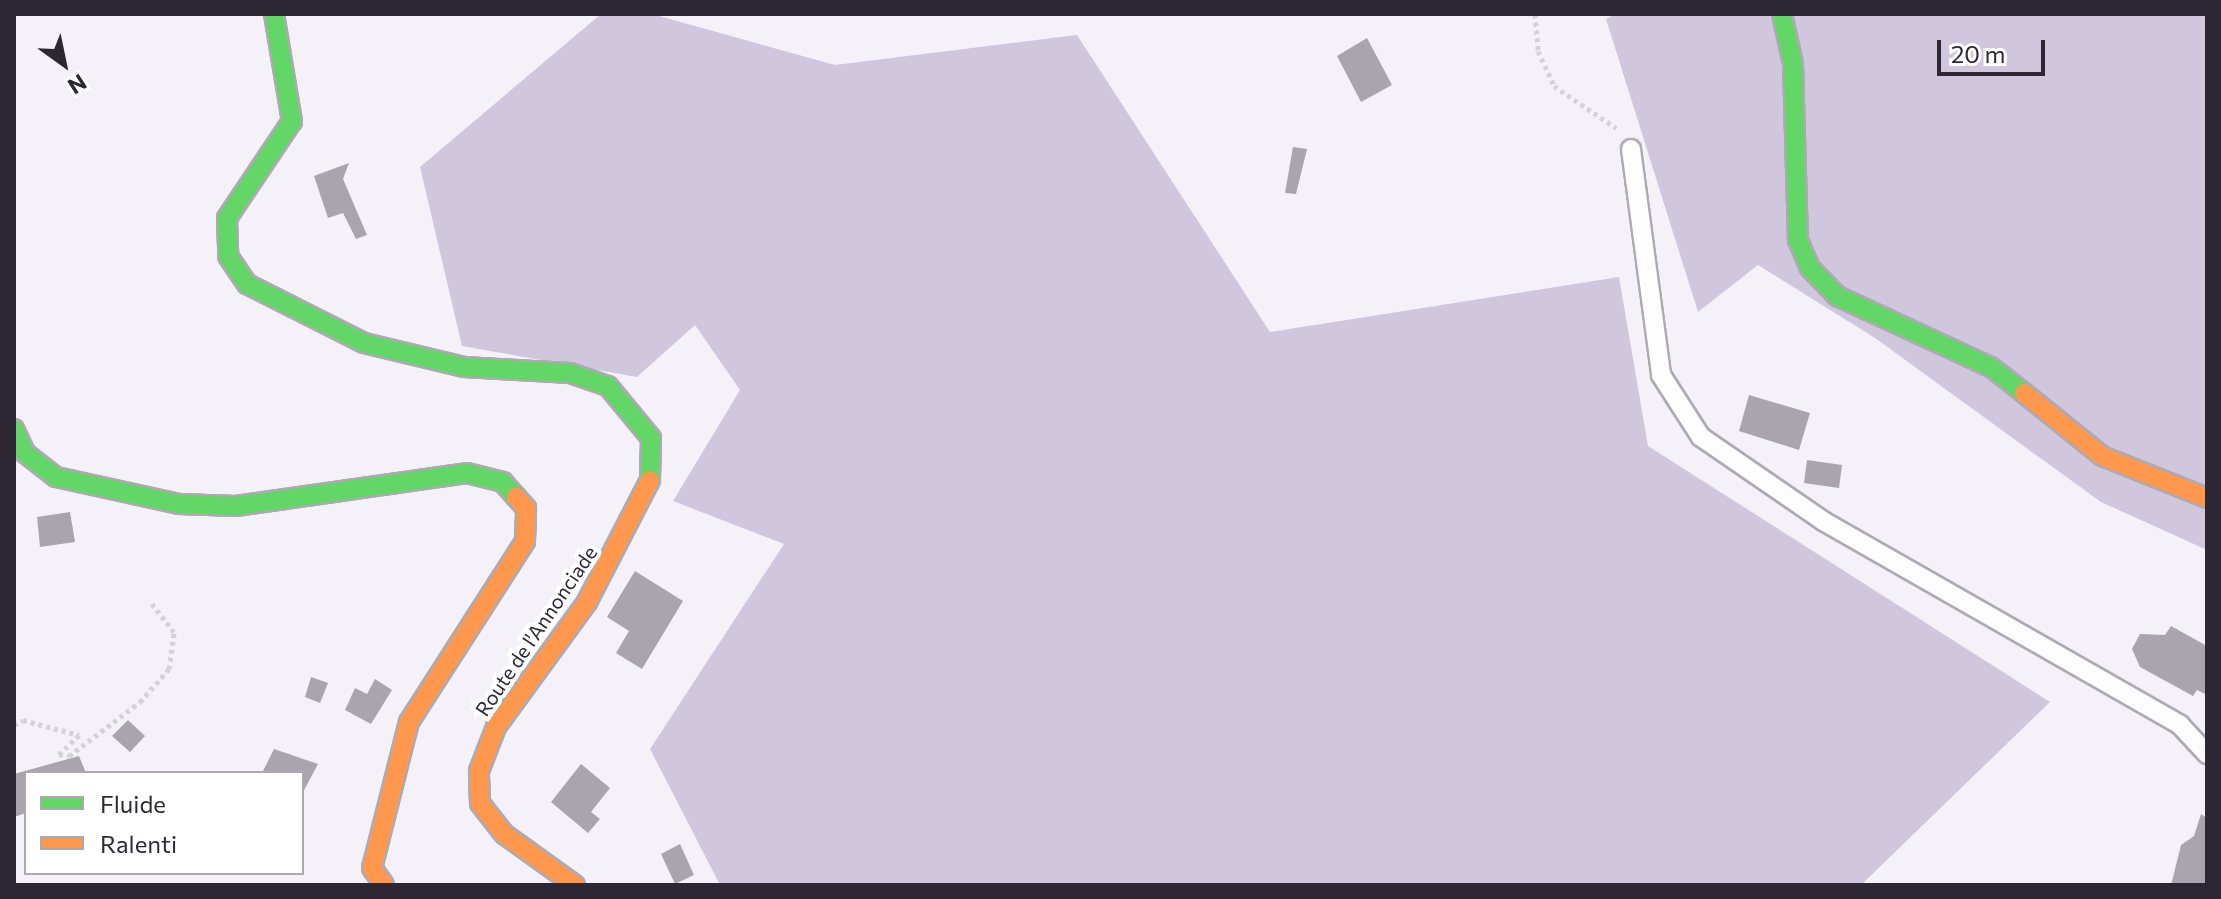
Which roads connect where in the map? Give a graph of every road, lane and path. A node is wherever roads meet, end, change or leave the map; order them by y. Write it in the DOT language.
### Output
graph roads {
  1 [pos="274,14"];
  2 [pos="1535,14"];
  3 [pos="1782,14"];
  4 [pos="1631,149"];
  5 [pos="14,429"];
  6 [pos="2207,498"];
  7 [pos="152,604"];
  8 [pos="14,725"];
  9 [pos="2207,754"];
  10 [pos="384,885"];
  11 [pos="575,885"];
  1 -- 11 [label="street, Route de l'Annonciade"];
  2 -- 4 [label="path"];
  3 -- 6 [label="street"];
  4 -- 9 [label="lane"];
  5 -- 10 [label="street"];
  7 -- 8 [label="path"];
}
